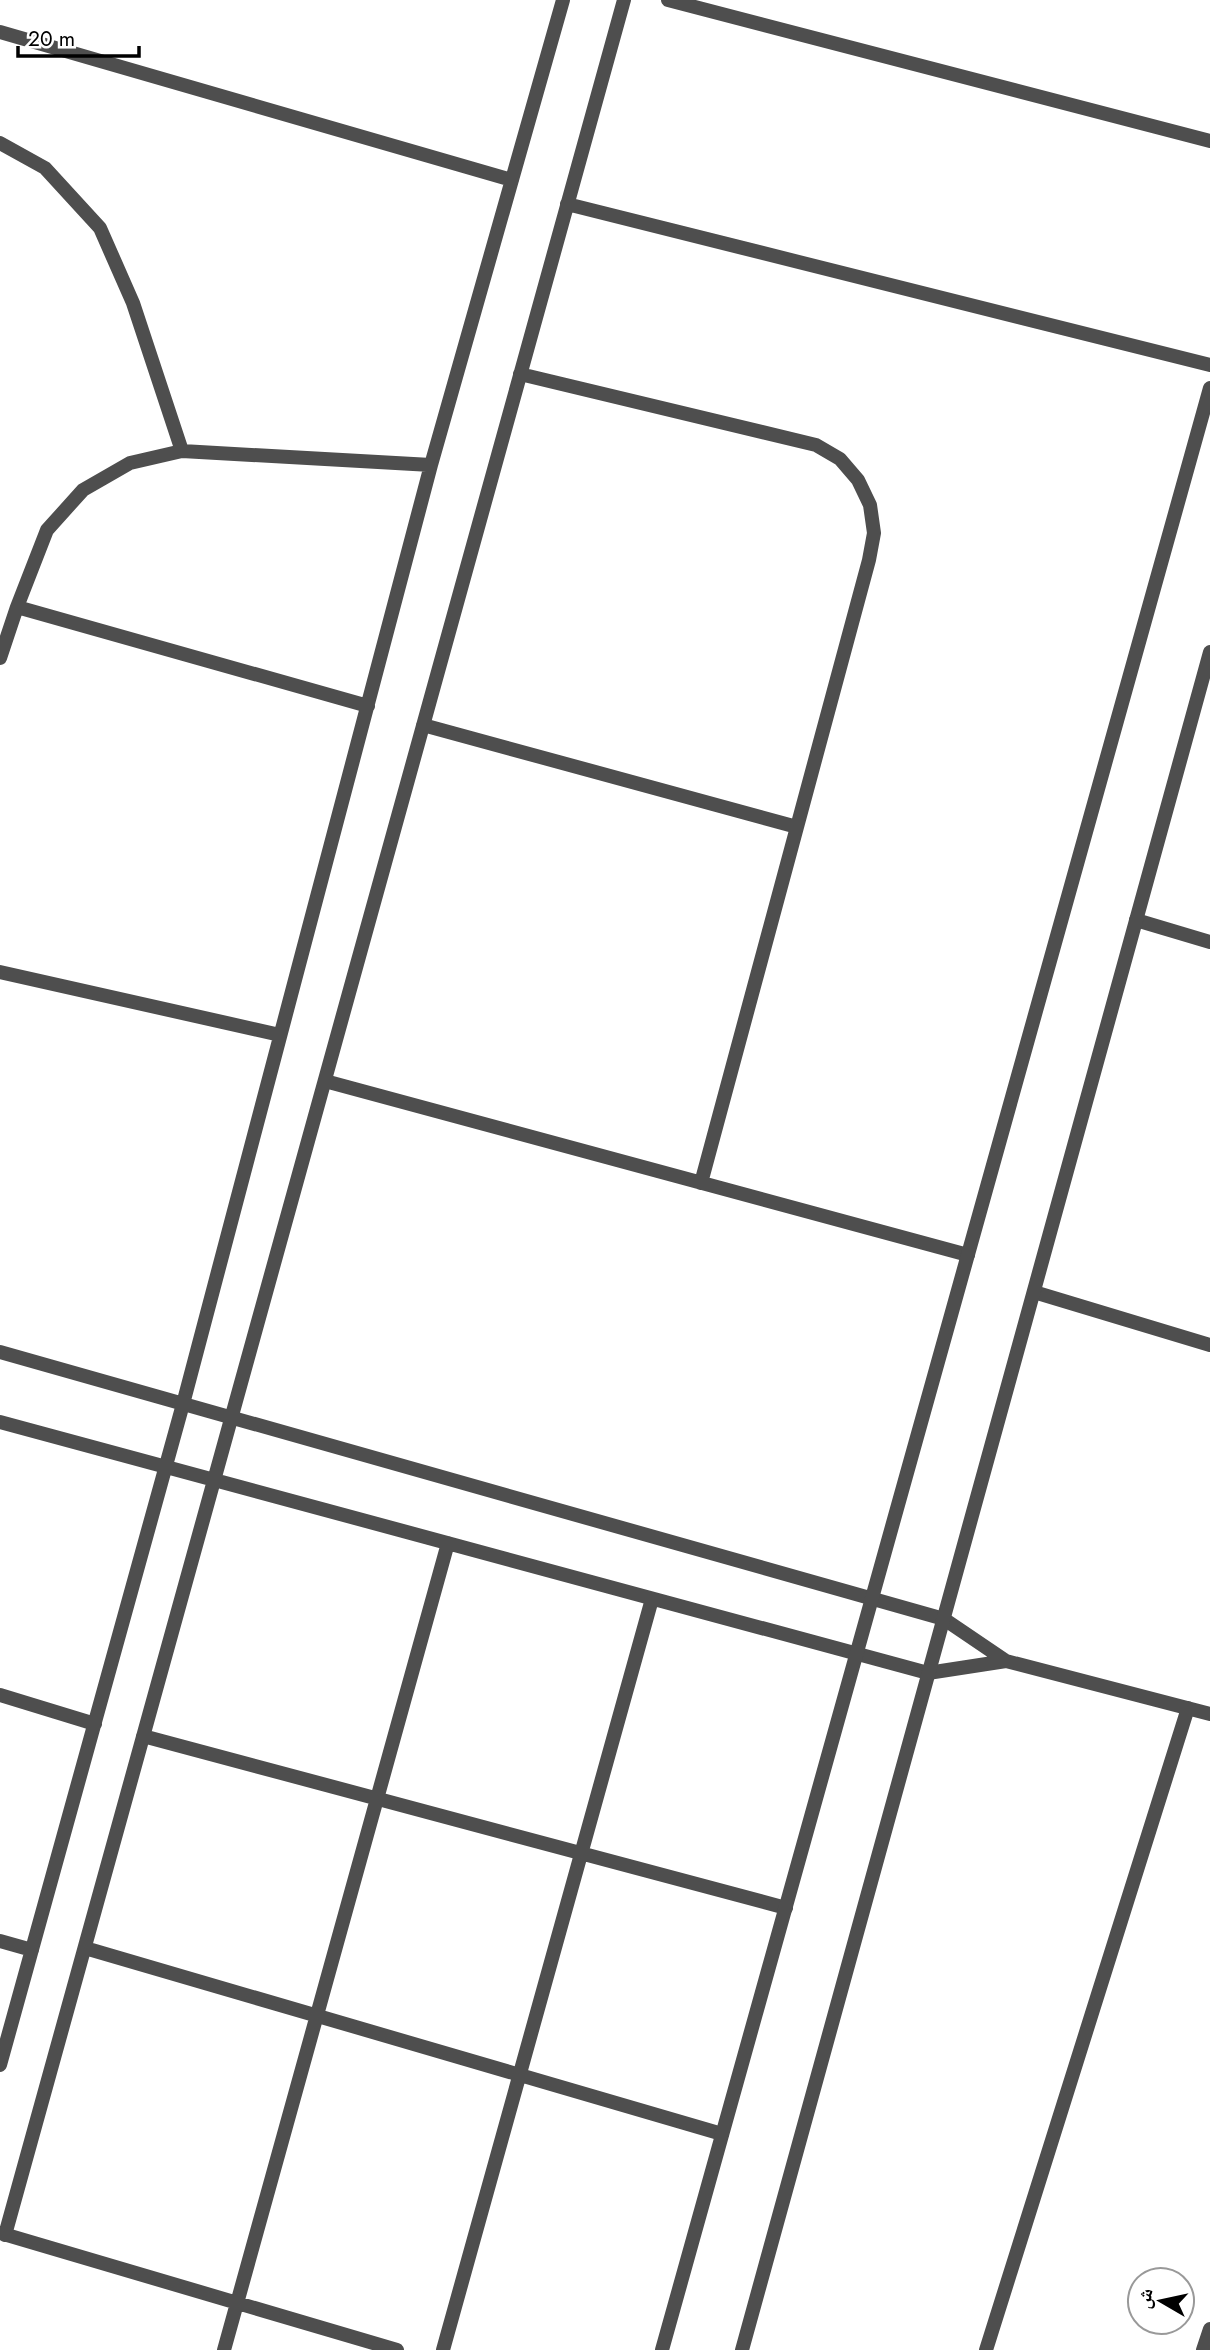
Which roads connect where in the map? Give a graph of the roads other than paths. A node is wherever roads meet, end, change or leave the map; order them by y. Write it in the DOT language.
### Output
graph roads {
  1 [pos="563,0"];
  2 [pos="624,0"];
  3 [pos="668,0"];
  4 [pos="0,32"];
  5 [pos="1210,141"];
  6 [pos="0,143"];
  7 [pos="512,180"];
  8 [pos="567,204"];
  9 [pos="1210,365"];
  10 [pos="520,374"];
  11 [pos="1210,388"];
  12 [pos="182,451"];
  13 [pos="431,465"];
  14 [pos="17,607"];
  15 [pos="1210,652"];
  16 [pos="0,658"];
  17 [pos="368,706"];
  18 [pos="423,725"];
  19 [pos="797,827"];
  20 [pos="1136,920"];
  21 [pos="1210,942"];
  22 [pos="0,972"];
  23 [pos="280,1035"];
  24 [pos="325,1081"];
  25 [pos="701,1183"];
  26 [pos="968,1255"];
  27 [pos="1034,1292"];
  28 [pos="1210,1345"];
  29 [pos="0,1352"];
  30 [pos="183,1404"];
  31 [pos="231,1417"];
  32 [pos="0,1422"];
  33 [pos="166,1467"];
  34 [pos="214,1480"];
  35 [pos="448,1543"];
  36 [pos="652,1599"];
  37 [pos="872,1599"];
  38 [pos="944,1619"];
  39 [pos="857,1654"];
  40 [pos="1006,1661"];
  41 [pos="928,1673"];
  42 [pos="0,1695"];
  43 [pos="1188,1708"];
  44 [pos="1210,1714"];
  45 [pos="95,1724"];
  46 [pos="143,1736"];
  47 [pos="377,1798"];
  48 [pos="581,1853"];
  49 [pos="786,1908"];
  50 [pos="0,1941"];
  51 [pos="85,1948"];
  52 [pos="32,1950"];
  53 [pos="317,2015"];
  54 [pos="0,2065"];
  55 [pos="520,2074"];
  56 [pos="722,2134"];
  57 [pos="2,2234"];
  58 [pos="237,2303"];
  59 [pos="1210,2329"];
  60 [pos="224,2350"];
  61 [pos="397,2350"];
  62 [pos="443,2350"];
  63 [pos="662,2350"];
  64 [pos="742,2350"];
  65 [pos="986,2350"];
  66 [pos="1203,2350"];
  1 -- 7 [label="street"];
  2 -- 8 [label="street"];
  3 -- 5 [label="street"];
  4 -- 7 [label="street"];
  6 -- 12 [label="street"];
  7 -- 13 [label="street"];
  8 -- 9 [label="street"];
  8 -- 10 [label="street"];
  10 -- 18 [label="street"];
  10 -- 19 [label="street"];
  11 -- 26 [label="street"];
  12 -- 13 [label="street"];
  12 -- 14 [label="street"];
  13 -- 17 [label="street"];
  14 -- 16 [label="street"];
  14 -- 17 [label="street"];
  15 -- 20 [label="street"];
  17 -- 23 [label="street"];
  18 -- 19 [label="street"];
  18 -- 24 [label="street"];
  19 -- 25 [label="street"];
  20 -- 21 [label="street"];
  20 -- 27 [label="street"];
  22 -- 23 [label="street"];
  23 -- 30 [label="street"];
  24 -- 25 [label="street"];
  24 -- 31 [label="street"];
  25 -- 26 [label="street"];
  26 -- 37 [label="street"];
  27 -- 28 [label="street"];
  27 -- 38 [label="street"];
  29 -- 30 [label="street"];
  30 -- 31 [label="street"];
  30 -- 33 [label="street"];
  31 -- 34 [label="street"];
  31 -- 37 [label="street"];
  32 -- 33 [label="street"];
  33 -- 34 [label="street"];
  33 -- 45 [label="street"];
  34 -- 35 [label="street"];
  34 -- 46 [label="street"];
  35 -- 36 [label="street"];
  35 -- 47 [label="street"];
  36 -- 39 [label="street"];
  36 -- 48 [label="street"];
  37 -- 38 [label="street"];
  37 -- 39 [label="street"];
  38 -- 40 [label="street"];
  38 -- 41 [label="street"];
  39 -- 41 [label="street"];
  39 -- 49 [label="street"];
  40 -- 41 [label="street"];
  40 -- 43 [label="street"];
  41 -- 64 [label="street"];
  42 -- 45 [label="street"];
  43 -- 44 [label="street"];
  43 -- 65 [label="street"];
  45 -- 52 [label="street"];
  46 -- 47 [label="street"];
  46 -- 51 [label="street"];
  47 -- 48 [label="street"];
  47 -- 53 [label="street"];
  48 -- 49 [label="street"];
  48 -- 55 [label="street"];
  49 -- 56 [label="street"];
  50 -- 52 [label="street"];
  51 -- 53 [label="street"];
  51 -- 57 [label="street"];
  52 -- 54 [label="street"];
  53 -- 55 [label="street"];
  53 -- 58 [label="street"];
  55 -- 56 [label="street"];
  55 -- 62 [label="street"];
  56 -- 63 [label="street"];
  57 -- 58 [label="street"];
  58 -- 60 [label="street"];
  58 -- 61 [label="street"];
  59 -- 66 [label="street"];
}
